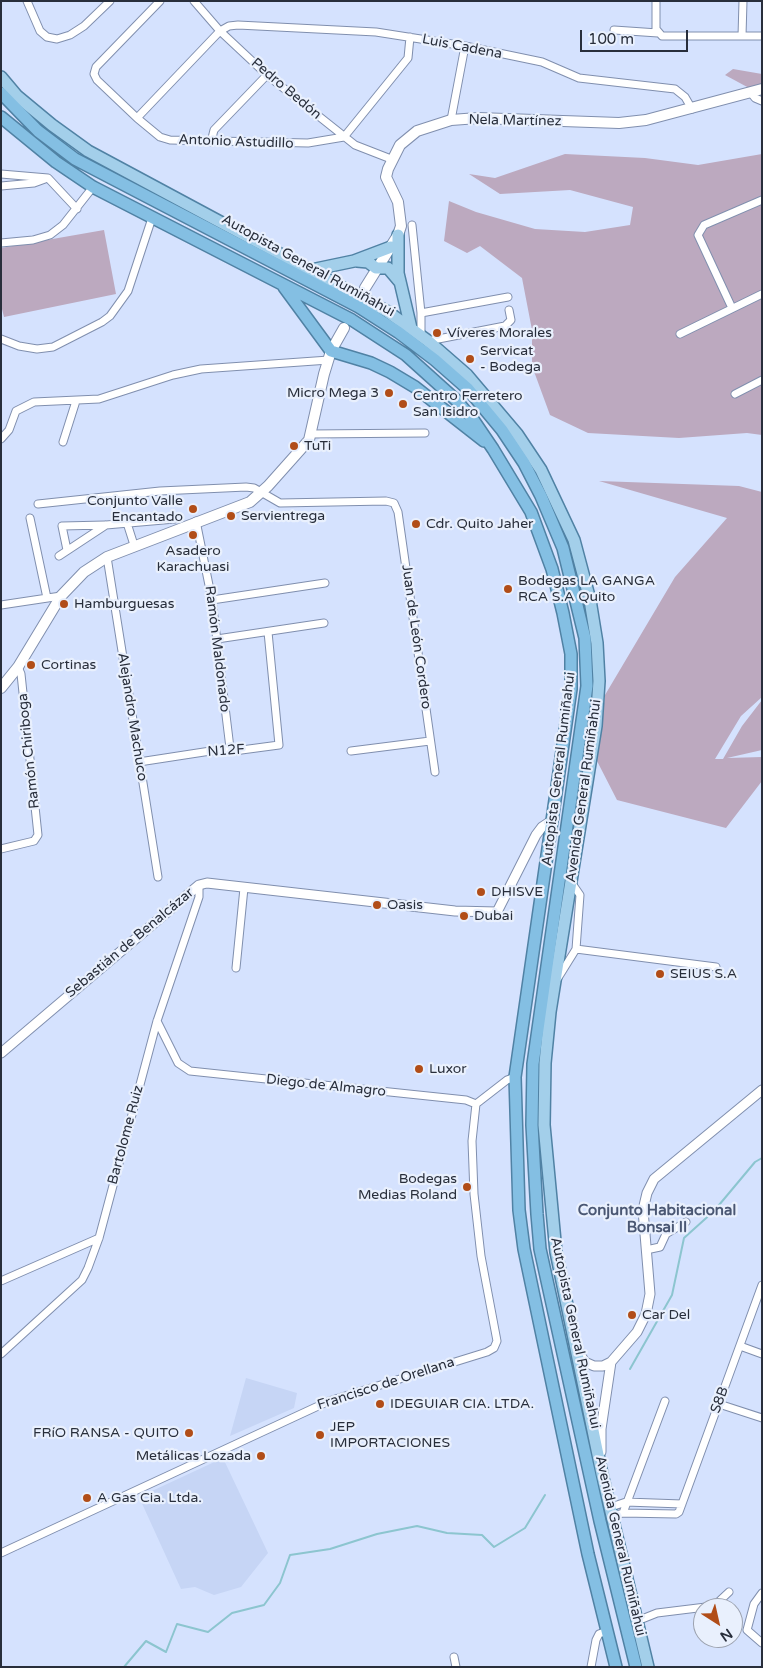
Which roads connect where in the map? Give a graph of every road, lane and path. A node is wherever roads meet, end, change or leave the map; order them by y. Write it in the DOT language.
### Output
graph roads {
  1 [pos="27,1"];
  2 [pos="110,1"];
  3 [pos="160,1"];
  4 [pos="194,1"];
  5 [pos="656,1"];
  6 [pos="743,1"];
  7 [pos="614,30"];
  8 [pos="220,31"];
  9 [pos="658,33"];
  10 [pos="742,36"];
  11 [pos="762,36"];
  12 [pos="410,37"];
  13 [pos="465,46"];
  14 [pos="267,75"];
  15 [pos="1,77"];
  16 [pos="762,89"];
  17 [pos="1,93"];
  18 [pos="751,93"];
  19 [pos="762,101"];
  20 [pos="692,109"];
  21 [pos="1,117"];
  22 [pos="137,118"];
  23 [pos="451,120"];
  24 [pos="344,137"];
  25 [pos="211,142"];
  26 [pos="391,159"];
  27 [pos="1,174"];
  28 [pos="48,178"];
  29 [pos="1,186"];
  30 [pos="94,187"];
  31 [pos="762,200"];
  32 [pos="77,209"];
  33 [pos="152,218"];
  34 [pos="412,225"];
  35 [pos="398,235"];
  36 [pos="1,243"];
  37 [pos="391,247"];
  38 [pos="354,262"];
  39 [pos="376,268"];
  40 [pos="311,270"];
  41 [pos="282,283"];
  42 [pos="401,285"];
  43 [pos="365,288"];
  44 [pos="762,294"];
  45 [pos="508,297"];
  46 [pos="732,308"];
  47 [pos="509,310"];
  48 [pos="421,313"];
  49 [pos="344,328"];
  50 [pos="420,334"];
  51 [pos="680,334"];
  52 [pos="1,339"];
  53 [pos="330,356"];
  54 [pos="762,380"];
  55 [pos="735,394"];
  56 [pos="76,401"];
  57 [pos="425,433"];
  58 [pos="311,434"];
  59 [pos="1,439"];
  60 [pos="63,442"];
  61 [pos="493,449"];
  62 [pos="261,492"];
  63 [pos="38,504"];
  64 [pos="30,518"];
  65 [pos="175,519"];
  66 [pos="196,521"];
  67 [pos="127,523"];
  68 [pos="106,525"];
  69 [pos="134,545"];
  70 [pos="67,550"];
  71 [pos="59,556"];
  72 [pos="107,557"];
  73 [pos="325,583"];
  74 [pos="62,596"];
  75 [pos="47,598"];
  76 [pos="212,600"];
  77 [pos="1,605"];
  78 [pos="324,623"];
  79 [pos="268,632"];
  80 [pos="217,639"];
  81 [pos="18,668"];
  82 [pos="1,688"];
  83 [pos="430,741"];
  84 [pos="230,748"];
  85 [pos="351,751"];
  86 [pos="139,762"];
  87 [pos="435,772"];
  88 [pos="554,819"];
  89 [pos="1,848"];
  90 [pos="158,877"];
  91 [pos="571,882"];
  92 [pos="200,885"];
  93 [pos="244,888"];
  94 [pos="576,949"];
  95 [pos="716,967"];
  96 [pos="236,968"];
  97 [pos="555,982"];
  98 [pos="157,1021"];
  99 [pos="1,1053"];
  100 [pos="515,1078"];
  101 [pos="762,1090"];
  102 [pos="476,1104"];
  103 [pos="686,1222"];
  104 [pos="99,1238"];
  105 [pos="646,1250"];
  106 [pos="1,1281"];
  107 [pos="762,1285"];
  108 [pos="759,1297"];
  109 [pos="740,1346"];
  110 [pos="577,1347"];
  111 [pos="1,1354"];
  112 [pos="762,1354"];
  113 [pos="612,1362"];
  114 [pos="665,1401"];
  115 [pos="719,1404"];
  116 [pos="762,1418"];
  117 [pos="602,1474"];
  118 [pos="626,1502"];
  119 [pos="682,1504"];
  120 [pos="616,1512"];
  121 [pos="1,1553"];
  122 [pos="729,1592"];
  123 [pos="762,1593"];
  124 [pos="637,1621"];
  125 [pos="607,1630"];
  126 [pos="762,1643"];
  127 [pos="454,1657"];
  128 [pos="456,1667"];
  129 [pos="591,1667"];
  130 [pos="616,1667"];
  131 [pos="636,1667"];
  132 [pos="648,1667"];
  1 -- 2 [label="street"];
  3 -- 22 [label="street, Antonio Astudillo"];
  4 -- 8 [label="street, Pedro Bedón"];
  5 -- 9 [label="street"];
  6 -- 10 [label="street"];
  7 -- 9 [label="street"];
  8 -- 12 [label="street, Luis Cadena"];
  8 -- 14 [label="street, Pedro Bedón"];
  8 -- 22 [label="street"];
  9 -- 10 [label="street"];
  10 -- 11 [label="street"];
  12 -- 13 [label="street, Luis Cadena"];
  12 -- 24 [label="street"];
  13 -- 20 [label="street, Luis Cadena"];
  13 -- 23 [label="street"];
  14 -- 24 [label="street, Pedro Bedón"];
  14 -- 25 [label="street"];
  15 -- 40 [label="main road, Avenida General Rumiñahui"];
  16 -- 18 [label="main road, Nela Martínez"];
  17 -- 131 [label="highway, Autopista General Rumiñahui"];
  18 -- 19 [label="street"];
  18 -- 20 [label="main road, Nela Martínez"];
  20 -- 23 [label="main road, Nela Martínez"];
  21 -- 30 [label="highway, Autopista General Rumiñahui"];
  22 -- 25 [label="street, Antonio Astudillo"];
  23 -- 26 [label="main road, Nela Martínez"];
  24 -- 25 [label="street, Antonio Astudillo"];
  24 -- 26 [label="street, Pedro Bedón"];
  26 -- 35 [label="main road"];
  27 -- 28 [label="street"];
  28 -- 29 [label="street"];
  28 -- 32 [label="street"];
  30 -- 32 [label="street"];
  30 -- 33 [label="highway, Autopista General Rumiñahui"];
  31 -- 46 [label="street"];
  32 -- 36 [label="street"];
  33 -- 41 [label="highway, Autopista General Rumiñahui"];
  33 -- 52 [label="street"];
  34 -- 48 [label="street"];
  35 -- 37 [label="main road"];
  35 -- 42 [label="main road"];
  37 -- 38 [label="main road"];
  37 -- 39 [label="main road"];
  38 -- 39 [label="main road"];
  38 -- 40 [label="main road"];
  39 -- 42 [label="main road"];
  39 -- 43 [label="main road"];
  40 -- 50 [label="main road, Avenida General Rumiñahui"];
  41 -- 53 [label="highway"];
  41 -- 61 [label="highway, Autopista General Rumiñahui"];
  42 -- 50 [label="main road"];
  44 -- 46 [label="street"];
  45 -- 48 [label="street"];
  46 -- 51 [label="street"];
  47 -- 50 [label="street"];
  48 -- 50 [label="street"];
  49 -- 53 [label="main road"];
  50 -- 91 [label="main road, Avenida General Rumiñahui"];
  53 -- 56 [label="street"];
  53 -- 58 [label="main road"];
  53 -- 61 [label="highway"];
  54 -- 55 [label="street"];
  56 -- 59 [label="street"];
  56 -- 60 [label="street"];
  57 -- 58 [label="street"];
  58 -- 62 [label="main road"];
  61 -- 88 [label="highway, Autopista General Rumiñahui"];
  62 -- 63 [label="street"];
  62 -- 66 [label="main road"];
  62 -- 83 [label="street, Juan de León Cordero"];
  64 -- 75 [label="street"];
  65 -- 67 [label="street"];
  66 -- 69 [label="main road"];
  66 -- 76 [label="street, Ramón Maldonado"];
  67 -- 68 [label="street"];
  67 -- 69 [label="street"];
  68 -- 70 [label="street"];
  68 -- 70 [label="street"];
  69 -- 72 [label="main road"];
  70 -- 71 [label="street"];
  72 -- 74 [label="main road"];
  72 -- 86 [label="street, Alejandro Machuco"];
  73 -- 76 [label="street"];
  74 -- 75 [label="street"];
  74 -- 81 [label="main road"];
  75 -- 77 [label="street"];
  76 -- 80 [label="street, Ramón Maldonado"];
  78 -- 79 [label="street"];
  79 -- 80 [label="street"];
  79 -- 84 [label="street, N12F"];
  80 -- 84 [label="street, Ramón Maldonado"];
  81 -- 82 [label="main road"];
  81 -- 89 [label="street, Ramón Chiriboga"];
  83 -- 85 [label="street"];
  83 -- 87 [label="street, Juan de León Cordero"];
  84 -- 86 [label="street, N12F"];
  86 -- 90 [label="street, Alejandro Machuco"];
  88 -- 93 [label="street, Sebastián de Benalcázar"];
  88 -- 100 [label="highway, Autopista General Rumiñahui"];
  91 -- 94 [label="street"];
  91 -- 97 [label="main road, Avenida General Rumiñahui"];
  92 -- 93 [label="street, Sebastián de Benalcázar"];
  92 -- 98 [label="street, Bartolome Ruiz"];
  92 -- 99 [label="street, Sebastián de Benalcázar"];
  93 -- 96 [label="street"];
  94 -- 95 [label="street"];
  94 -- 97 [label="street"];
  97 -- 110 [label="main road, Avenida General Rumiñahui"];
  98 -- 102 [label="street, Diego de Almagro"];
  98 -- 104 [label="street, Bartolome Ruiz"];
  100 -- 102 [label="street"];
  100 -- 125 [label="highway, Autopista General Rumiñahui"];
  101 -- 105 [label="street"];
  102 -- 121 [label="street, Francisco de Orellana"];
  103 -- 105 [label="street"];
  104 -- 106 [label="street"];
  104 -- 111 [label="street, Bartolome Ruiz"];
  105 -- 113 [label="street"];
  107 -- 108 [label="street, S8B"];
  108 -- 109 [label="street, S8B"];
  109 -- 112 [label="street"];
  109 -- 115 [label="street, S8B"];
  110 -- 113 [label="street"];
  110 -- 117 [label="main road, Avenida General Rumiñahui"];
  113 -- 117 [label="street"];
  114 -- 118 [label="street"];
  115 -- 116 [label="street"];
  115 -- 119 [label="street, S8B"];
  117 -- 120 [label="main road, Avenida General Rumiñahui"];
  118 -- 119 [label="street"];
  118 -- 120 [label="street"];
  118 -- 120 [label="street"];
  119 -- 120 [label="street, S8B"];
  120 -- 124 [label="main road, Avenida General Rumiñahui"];
  122 -- 124 [label="street"];
  123 -- 126 [label="street"];
  124 -- 132 [label="main road, Avenida General Rumiñahui"];
  125 -- 129 [label="street"];
  125 -- 130 [label="highway, Autopista General Rumiñahui"];
  127 -- 128 [label="street"];
}
